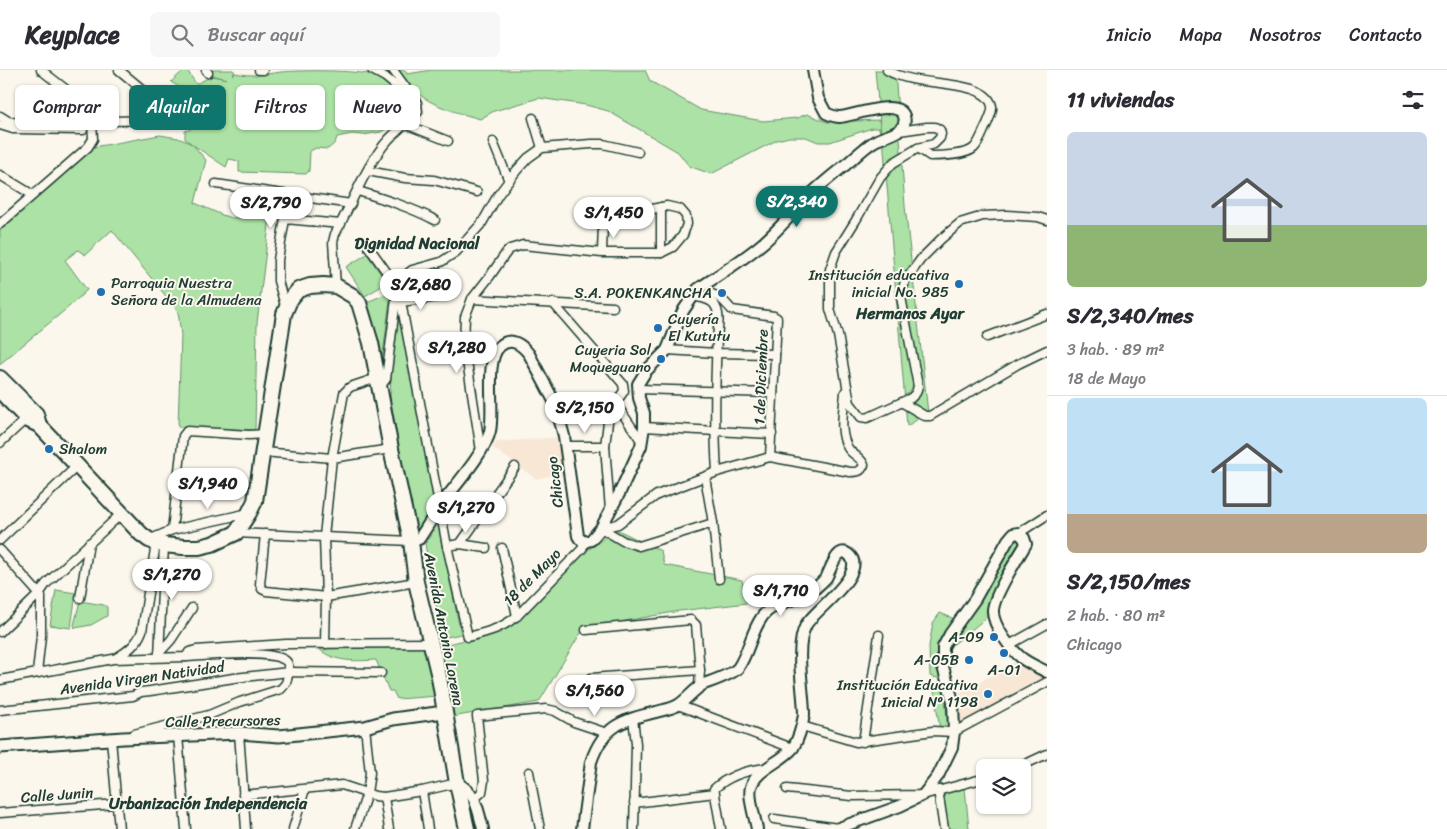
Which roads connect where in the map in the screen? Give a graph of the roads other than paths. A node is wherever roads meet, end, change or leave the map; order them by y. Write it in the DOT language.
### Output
graph roads {
  1 [pos="41,70"];
  2 [pos="119,70"];
  3 [pos="259,70"];
  4 [pos="263,70"];
  5 [pos="372,70"];
  6 [pos="393,70"];
  7 [pos="813,70"];
  8 [pos="887,70"];
  9 [pos="60,85"];
  10 [pos="137,85"];
  11 [pos="395,85"];
  12 [pos="404,85"];
  13 [pos="0,116"];
  14 [pos="533,118"];
  15 [pos="15,123"];
  16 [pos="0,125"];
  17 [pos="15,129"];
  18 [pos="92,130"];
  19 [pos="399,130"];
  20 [pos="420,130"];
  21 [pos="899,131"];
  22 [pos="448,140"];
  23 [pos="492,142"];
  24 [pos="542,148"];
  25 [pos="918,148"];
  26 [pos="638,152"];
  27 [pos="368,171"];
  28 [pos="0,174"];
  29 [pos="509,182"];
  30 [pos="216,184"];
  31 [pos="358,191"];
  32 [pos="477,192"];
  33 [pos="33,195"];
  34 [pos="351,204"];
  35 [pos="661,207"];
  36 [pos="435,220"];
  37 [pos="1047,220"];
  38 [pos="0,224"];
  39 [pos="341,224"];
  40 [pos="368,246"];
  41 [pos="602,253"];
  42 [pos="661,253"];
  43 [pos="336,286"];
  44 [pos="398,288"];
  45 [pos="437,297"];
  46 [pos="696,297"];
  47 [pos="472,299"];
  48 [pos="707,299"];
  49 [pos="398,301"];
  50 [pos="553,304"];
  51 [pos="613,307"];
  52 [pos="286,310"];
  53 [pos="1047,314"];
  54 [pos="987,337"];
  55 [pos="667,350"];
  56 [pos="1047,350"];
  57 [pos="716,353"];
  58 [pos="775,354"];
  59 [pos="0,378"];
  60 [pos="378,383"];
  61 [pos="846,385"];
  62 [pos="638,389"];
  63 [pos="714,390"];
  64 [pos="0,391"];
  65 [pos="772,393"];
  66 [pos="903,403"];
  67 [pos="614,405"];
  68 [pos="33,418"];
  69 [pos="644,428"];
  70 [pos="714,431"];
  71 [pos="266,434"];
  72 [pos="772,434"];
  73 [pos="642,442"];
  74 [pos="0,443"];
  75 [pos="566,446"];
  76 [pos="605,446"];
  77 [pos="391,449"];
  78 [pos="481,451"];
  79 [pos="263,452"];
  80 [pos="770,457"];
  81 [pos="332,458"];
  82 [pos="77,466"];
  83 [pos="516,467"];
  84 [pos="717,472"];
  85 [pos="705,477"];
  86 [pos="440,506"];
  87 [pos="610,510"];
  88 [pos="122,513"];
  89 [pos="249,513"];
  90 [pos="1047,515"];
  91 [pos="712,523"];
  92 [pos="601,528"];
  93 [pos="172,530"];
  94 [pos="236,533"];
  95 [pos="1019,533"];
  96 [pos="265,534"];
  97 [pos="324,537"];
  98 [pos="0,540"];
  99 [pos="410,541"];
  100 [pos="585,542"];
  101 [pos="89,543"];
  102 [pos="156,543"];
  103 [pos="460,544"];
  104 [pos="447,546"];
  105 [pos="486,548"];
  106 [pos="502,548"];
  107 [pos="0,550"];
  108 [pos="719,579"];
  109 [pos="416,582"];
  110 [pos="39,594"];
  111 [pos="326,597"];
  112 [pos="80,598"];
  113 [pos="192,608"];
  114 [pos="516,616"];
  115 [pos="1047,624"];
  116 [pos="586,630"];
  117 [pos="0,632"];
  118 [pos="880,635"];
  119 [pos="432,643"];
  120 [pos="325,644"];
  121 [pos="1009,645"];
  122 [pos="159,655"];
  123 [pos="186,657"];
  124 [pos="113,660"];
  125 [pos="1045,668"];
  126 [pos="700,670"];
  127 [pos="289,672"];
  128 [pos="37,673"];
  129 [pos="380,673"];
  130 [pos="591,678"];
  131 [pos="0,680"];
  132 [pos="1047,682"];
  133 [pos="700,686"];
  134 [pos="678,705"];
  135 [pos="0,710"];
  136 [pos="444,712"];
  137 [pos="633,718"];
  138 [pos="802,726"];
  139 [pos="365,727"];
  140 [pos="954,732"];
  141 [pos="239,733"];
  142 [pos="608,733"];
  143 [pos="178,736"];
  144 [pos="123,738"];
  145 [pos="111,739"];
  146 [pos="863,742"];
  147 [pos="0,747"];
  148 [pos="792,748"];
  149 [pos="1047,754"];
  150 [pos="1031,761"];
  151 [pos="766,768"];
  152 [pos="529,772"];
  153 [pos="976,780"];
  154 [pos="457,783"];
  155 [pos="305,789"];
  156 [pos="787,789"];
  157 [pos="938,790"];
  158 [pos="422,791"];
  159 [pos="367,793"];
  160 [pos="715,793"];
  161 [pos="243,795"];
  162 [pos="923,795"];
  163 [pos="384,797"];
  164 [pos="474,799"];
  165 [pos="634,803"];
  166 [pos="116,804"];
  167 [pos="0,813"];
  168 [pos="774,819"];
  169 [pos="119,829"];
  170 [pos="186,829"];
  171 [pos="246,829"];
  172 [pos="293,829"];
  173 [pos="355,829"];
  174 [pos="389,829"];
  175 [pos="428,829"];
  176 [pos="467,829"];
  177 [pos="483,829"];
  178 [pos="540,829"];
  179 [pos="582,829"];
  180 [pos="634,829"];
  181 [pos="721,829"];
  182 [pos="757,829"];
  183 [pos="837,829"];
  184 [pos="944,829"];
  1 -- 9 [label="street"];
  2 -- 10 [label="street"];
  3 -- 4 [label="street"];
  5 -- 11 [label="street"];
  6 -- 12 [label="street"];
  7 -- 21 [label="main road"];
  8 -- 25 [label="street"];
  13 -- 15 [label="street"];
  14 -- 24 [label="street"];
  16 -- 17 [label="street"];
  18 -- 33 [label="street"];
  19 -- 27 [label="street"];
  20 -- 22 [label="street"];
  21 -- 25 [label="street"];
  21 -- 46 [label="main road"];
  23 -- 29 [label="street"];
  24 -- 26 [label="street"];
  24 -- 29 [label="street"];
  25 -- 61 [label="street"];
  27 -- 31 [label="street"];
  27 -- 32 [label="street"];
  28 -- 33 [label="street"];
  29 -- 44 [label="street"];
  30 -- 34 [label="street"];
  31 -- 34 [label="street"];
  31 -- 36 [label="street"];
  33 -- 38 [label="street"];
  34 -- 39 [label="street"];
  35 -- 41 [label="street"];
  35 -- 42 [label="street"];
  35 -- 42 [label="street"];
  37 -- 66 [label="street"];
  39 -- 43 [label="street"];
  39 -- 52 [label="street"];
  40 -- 44 [label="street"];
  41 -- 42 [label="street"];
  41 -- 47 [label="street"];
  43 -- 52 [label="highway"];
  43 -- 60 [label="highway, Avenida Antonio Lorena"];
  44 -- 49 [label="street"];
  45 -- 49 [label="street"];
  46 -- 48 [label="street"];
  46 -- 55 [label="main road"];
  47 -- 50 [label="street"];
  47 -- 78 [label="street"];
  48 -- 57 [label="street"];
  48 -- 58 [label="street, 1 de Diciembre"];
  49 -- 60 [label="street"];
  49 -- 86 [label="street"];
  50 -- 51 [label="street"];
  50 -- 67 [label="street"];
  52 -- 71 [label="highway"];
  53 -- 54 [label="street"];
  55 -- 57 [label="street"];
  55 -- 62 [label="main road"];
  56 -- 66 [label="street"];
  57 -- 58 [label="street"];
  57 -- 63 [label="street"];
  58 -- 65 [label="street, 1 de Diciembre"];
  59 -- 68 [label="highway"];
  60 -- 77 [label="highway, Avenida Antonio Lorena"];
  60 -- 81 [label="street"];
  61 -- 66 [label="street"];
  61 -- 80 [label="street"];
  62 -- 63 [label="street"];
  62 -- 69 [label="main road"];
  63 -- 65 [label="street"];
  63 -- 70 [label="street"];
  64 -- 68 [label="highway"];
  65 -- 72 [label="street, 1 de Diciembre"];
  67 -- 73 [label="street"];
  67 -- 76 [label="street"];
  68 -- 74 [label="street"];
  68 -- 82 [label="highway"];
  69 -- 70 [label="street"];
  69 -- 73 [label="main road"];
  70 -- 72 [label="street"];
  70 -- 84 [label="street"];
  71 -- 79 [label="highway"];
  71 -- 93 [label="street"];
  72 -- 80 [label="street, 1 de Diciembre"];
  73 -- 87 [label="main road"];
  75 -- 76 [label="street"];
  75 -- 78 [label="main road, Chicago"];
  75 -- 100 [label="main road, Chicago"];
  76 -- 87 [label="street"];
  77 -- 81 [label="street"];
  77 -- 99 [label="highway, Avenida Antonio Lorena"];
  78 -- 86 [label="main road, Chicago"];
  79 -- 81 [label="street"];
  79 -- 89 [label="highway"];
  80 -- 84 [label="street"];
  81 -- 97 [label="street"];
  82 -- 88 [label="highway"];
  82 -- 98 [label="street"];
  83 -- 103 [label="street"];
  84 -- 85 [label="street"];
  85 -- 91 [label="street"];
  85 -- 92 [label="street"];
  86 -- 99 [label="main road, Chicago"];
  86 -- 104 [label="street"];
  87 -- 92 [label="main road"];
  88 -- 101 [label="street"];
  88 -- 102 [label="highway"];
  89 -- 93 [label="street"];
  89 -- 94 [label="highway"];
  90 -- 95 [label="street"];
  91 -- 92 [label="street"];
  91 -- 108 [label="street"];
  92 -- 100 [label="main road"];
  93 -- 102 [label="street"];
  94 -- 96 [label="street"];
  94 -- 102 [label="highway"];
  95 -- 121 [label="main road"];
  95 -- 140 [label="main road"];
  96 -- 97 [label="street"];
  96 -- 111 [label="street"];
  97 -- 99 [label="street"];
  97 -- 111 [label="street"];
  99 -- 109 [label="highway, Avenida Antonio Lorena"];
  100 -- 114 [label="street, 18 de Mayo"];
  101 -- 110 [label="street"];
  101 -- 112 [label="street"];
  102 -- 122 [label="street"];
  102 -- 124 [label="street"];
  103 -- 104 [label="street"];
  103 -- 105 [label="street"];
  104 -- 114 [label="street, 18 de Mayo"];
  106 -- 114 [label="street"];
  107 -- 110 [label="street"];
  109 -- 111 [label="street"];
  109 -- 119 [label="highway, Avenida Antonio Lorena"];
  110 -- 117 [label="street"];
  110 -- 128 [label="street"];
  111 -- 120 [label="street"];
  113 -- 122 [label="street"];
  115 -- 121 [label="street"];
  116 -- 126 [label="street"];
  118 -- 146 [label="street"];
  119 -- 120 [label="street"];
  119 -- 136 [label="highway, Avenida Antonio Lorena"];
  120 -- 123 [label="street"];
  121 -- 125 [label="main road"];
  122 -- 123 [label="street"];
  122 -- 124 [label="street"];
  123 -- 127 [label="street"];
  124 -- 128 [label="street"];
  126 -- 130 [label="street"];
  126 -- 133 [label="street"];
  127 -- 129 [label="street, Avenida Virgen Natividad"];
  127 -- 135 [label="street, Avenida Virgen Natividad"];
  127 -- 144 [label="street"];
  128 -- 131 [label="street"];
  132 -- 140 [label="street"];
  133 -- 134 [label="main road"];
  133 -- 138 [label="main road"];
  134 -- 137 [label="main road"];
  134 -- 148 [label="street"];
  136 -- 139 [label="main road, Calle Precursores"];
  136 -- 154 [label="highway, Avenida Antonio Lorena"];
  137 -- 142 [label="main road"];
  137 -- 165 [label="street"];
  138 -- 146 [label="street"];
  138 -- 148 [label="main road"];
  139 -- 141 [label="main road, Calle Precursores"];
  139 -- 159 [label="street"];
  140 -- 146 [label="street"];
  140 -- 162 [label="main road"];
  141 -- 143 [label="main road, Calle Precursores"];
  141 -- 161 [label="street"];
  142 -- 164 [label="street"];
  142 -- 179 [label="main road"];
  143 -- 144 [label="main road, Calle Precursores"];
  143 -- 170 [label="street"];
  144 -- 145 [label="main road, Calle Precursores"];
  145 -- 147 [label="main road, Calle Precursores"];
  145 -- 166 [label="street"];
  148 -- 151 [label="main road"];
  149 -- 150 [label="street"];
  151 -- 160 [label="street"];
  151 -- 182 [label="main road"];
  152 -- 178 [label="street"];
  153 -- 157 [label="street"];
  154 -- 158 [label="street"];
  154 -- 164 [label="main road"];
  154 -- 176 [label="highway, Avenida Antonio Lorena"];
  155 -- 159 [label="street"];
  155 -- 161 [label="street"];
  155 -- 172 [label="street"];
  156 -- 162 [label="street"];
  157 -- 162 [label="street"];
  157 -- 184 [label="street"];
  158 -- 163 [label="street"];
  158 -- 175 [label="street"];
  159 -- 163 [label="street"];
  159 -- 173 [label="street"];
  160 -- 165 [label="street"];
  160 -- 181 [label="street"];
  161 -- 171 [label="street"];
  162 -- 183 [label="main road"];
  163 -- 174 [label="street"];
  164 -- 177 [label="main road"];
  165 -- 180 [label="street"];
  166 -- 167 [label="street, Calle Junin"];
  166 -- 169 [label="street"];
  168 -- 183 [label="street"];
}
